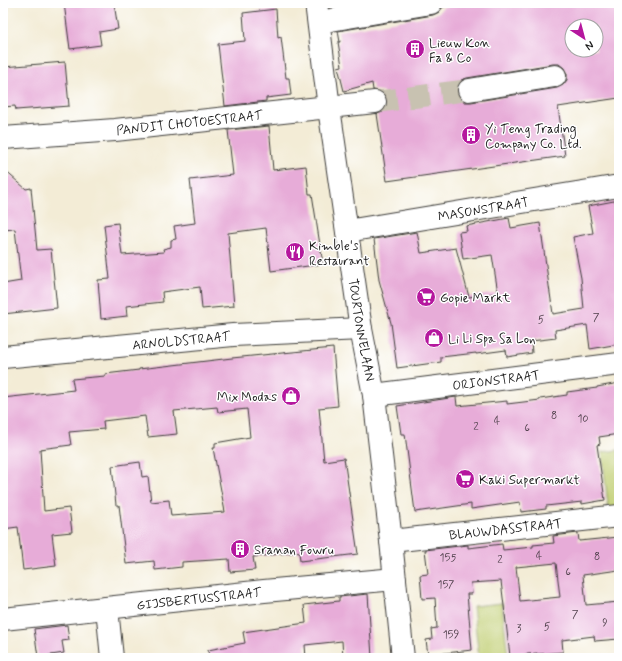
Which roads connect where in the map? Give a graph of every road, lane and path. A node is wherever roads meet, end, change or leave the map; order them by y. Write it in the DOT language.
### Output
graph roads {
  1 [pos="431,3"];
  2 [pos="317,13"];
  3 [pos="555,76"];
  4 [pos="469,90"];
  5 [pos="375,102"];
  6 [pos="329,108"];
  7 [pos="3,138"];
  8 [pos="619,186"];
  9 [pos="347,231"];
  10 [pos="361,329"];
  11 [pos="3,357"];
  12 [pos="619,364"];
  13 [pos="374,395"];
  14 [pos="619,516"];
  15 [pos="392,541"];
  16 [pos="395,579"];
  17 [pos="107,608"];
  18 [pos="3,619"];
  19 [pos="112,658"];
  20 [pos="403,658"];
  1 -- 2 [label="street"];
  2 -- 6 [label="street, TOURTONNELAAN"];
  3 -- 4 [label="street"];
  5 -- 6 [label="street, PANDIT CHOTOESTRAAT"];
  6 -- 7 [label="street, PANDIT CHOTOESTRAAT"];
  6 -- 9 [label="street, TOURTONNELAAN"];
  8 -- 9 [label="street, MASONSTRAAT"];
  9 -- 10 [label="street, TOURTONNELAAN"];
  10 -- 11 [label="street, ARNOLDSTRAAT"];
  10 -- 13 [label="street, TOURTONNELAAN"];
  12 -- 13 [label="street, ORIONSTRAAT"];
  13 -- 15 [label="street, TOURTONNELAAN"];
  14 -- 15 [label="street, BLAUWDASSTRAAT"];
  15 -- 16 [label="street, TOURTONNELAAN"];
  16 -- 17 [label="street, GIJSBERTUSSTRAAT"];
  16 -- 20 [label="street, TOURTONNELAAN"];
  17 -- 18 [label="street, GIJSBERTUSSTRAAT"];
  17 -- 19 [label="street"];
}
